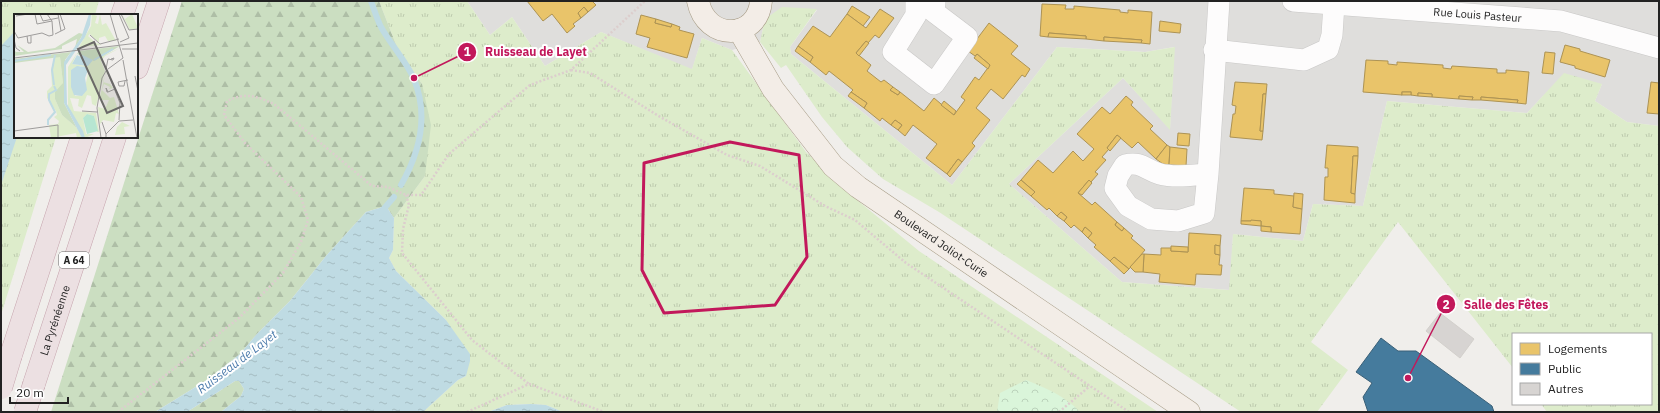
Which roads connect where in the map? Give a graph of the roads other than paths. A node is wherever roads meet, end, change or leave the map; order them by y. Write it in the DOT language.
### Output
graph roads {
  1 [pos="127,1"];
  2 [pos="159,1"];
  3 [pos="698,1"];
  4 [pos="761,1"];
  5 [pos="916,1"];
  6 [pos="935,1"];
  7 [pos="1218,1"];
  8 [pos="1293,1"];
  9 [pos="1334,4"];
  10 [pos="122,14"];
  11 [pos="739,30"];
  12 [pos="1659,48"];
  13 [pos="1214,50"];
  14 [pos="138,65"];
  15 [pos="82,138"];
  16 [pos="115,138"];
  17 [pos="1208,174"];
  18 [pos="1,388"];
  19 [pos="25,412"];
  20 [pos="1189,412"];
  1 -- 10 [label="highway"];
  2 -- 14 [label="highway"];
  3 -- 11 [label="main road"];
  4 -- 11 [label="main road"];
  5 -- 6 [label="street"];
  7 -- 13 [label="street"];
  8 -- 9 [label="street, Rue Louis Pasteur"];
  9 -- 12 [label="street, Rue Louis Pasteur"];
  9 -- 13 [label="street"];
  11 -- 20 [label="main road, Boulevard Joliot-Curie"];
  13 -- 17 [label="street"];
  15 -- 18 [label="highway, A 64, bridge"];
  16 -- 19 [label="highway, La Pyrénéenne / A 64, bridge"];
}
